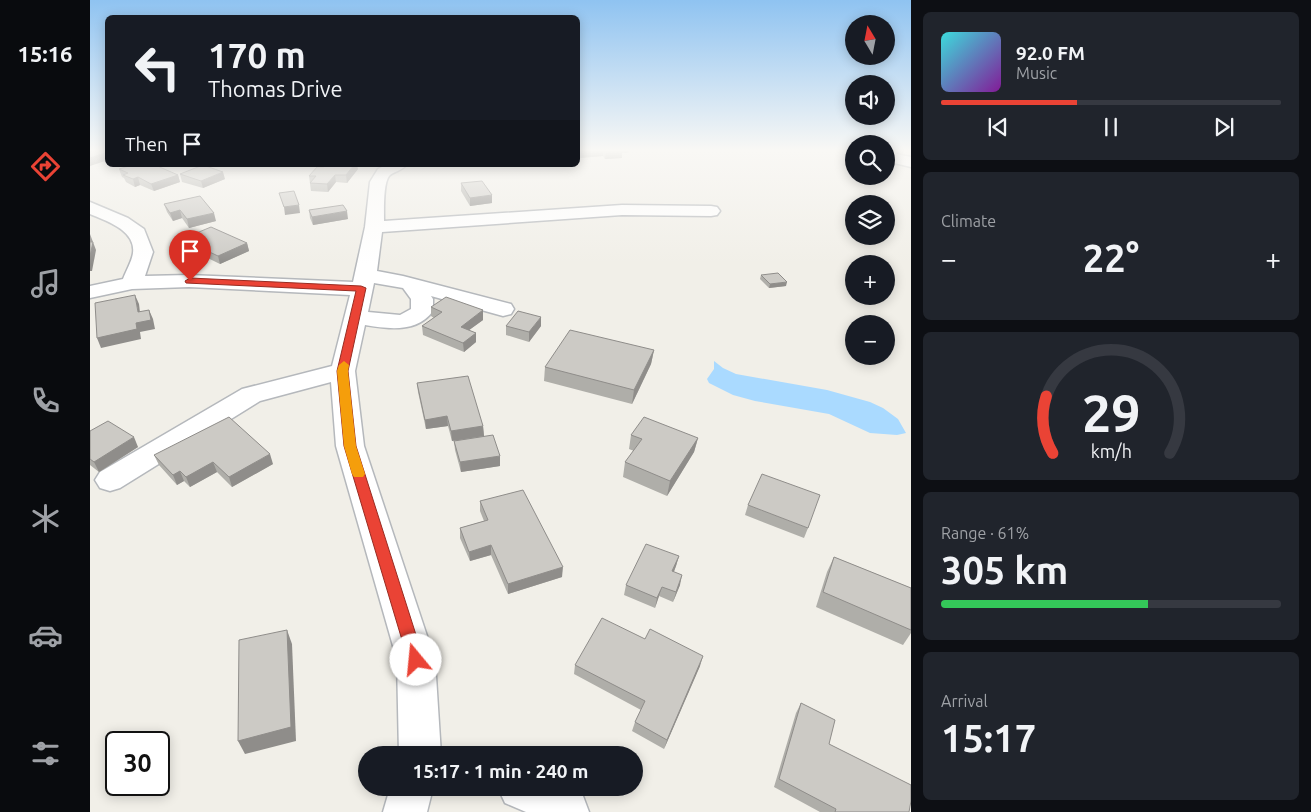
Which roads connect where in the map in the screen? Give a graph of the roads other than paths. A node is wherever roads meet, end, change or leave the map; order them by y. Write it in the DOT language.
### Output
graph roads {
  1 [pos="377,188"];
  2 [pos="90,207"];
  3 [pos="711,211"];
  4 [pos="374,226"];
  5 [pos="363,282"];
  6 [pos="132,283"];
  7 [pos="411,284"];
  8 [pos="90,292"];
  9 [pos="502,309"];
  10 [pos="355,316"];
  11 [pos="343,371"];
  12 [pos="110,480"];
  13 [pos="420,746"];
  14 [pos="410,796"];
  15 [pos="540,796"];
  16 [pos="405,812"];
  17 [pos="567,812"];
  1 -- 4 [label="street"];
  2 -- 6 [label="street"];
  3 -- 4 [label="street"];
  4 -- 5 [label="street"];
  5 -- 6 [label="street"];
  5 -- 7 [label="street"];
  5 -- 10 [label="street"];
  6 -- 8 [label="street"];
  7 -- 9 [label="street"];
  7 -- 10 [label="street"];
  10 -- 11 [label="street"];
  11 -- 12 [label="street"];
  11 -- 13 [label="street"];
  14 -- 16 [label="street"];
  15 -- 17 [label="street"];
}
